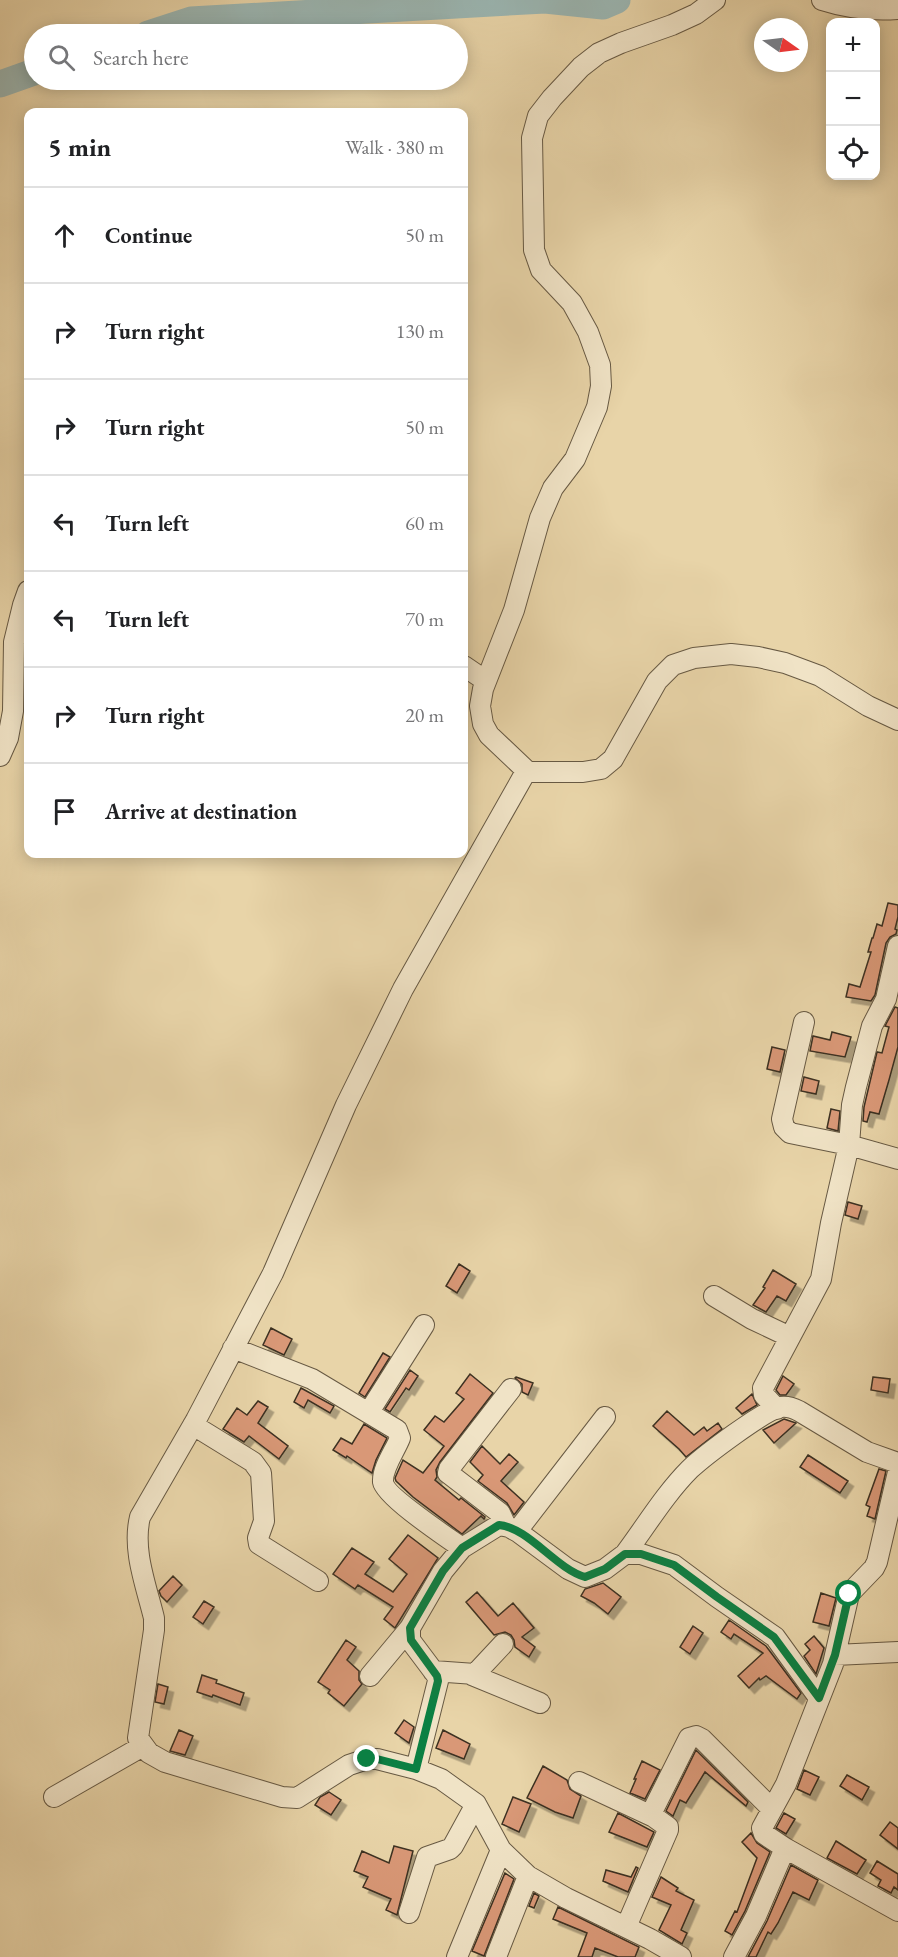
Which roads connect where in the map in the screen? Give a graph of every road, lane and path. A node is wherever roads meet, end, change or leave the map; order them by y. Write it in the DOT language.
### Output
graph roads {
  1 [pos="715,0"];
  2 [pos="822,0"];
  3 [pos="898,9"];
  4 [pos="24,602"];
  5 [pos="468,669"];
  6 [pos="486,681"];
  7 [pos="898,720"];
  8 [pos="0,756"];
  9 [pos="528,772"];
  10 [pos="898,946"];
  11 [pos="804,1022"];
  12 [pos="849,1146"];
  13 [pos="898,1159"];
  14 [pos="714,1296"];
  15 [pos="424,1325"];
  16 [pos="790,1337"];
  17 [pos="233,1348"];
  18 [pos="511,1389"];
  19 [pos="777,1408"];
  20 [pos="369,1412"];
  21 [pos="605,1417"];
  22 [pos="193,1425"];
  23 [pos="898,1463"];
  24 [pos="898,1472"];
  25 [pos="511,1528"];
  26 [pos="462,1548"];
  27 [pos="625,1554"];
  28 [pos="318,1581"];
  29 [pos="410,1628"];
  30 [pos="503,1644"];
  31 [pos="898,1652"];
  32 [pos="835,1655"];
  33 [pos="433,1671"];
  34 [pos="472,1675"];
  35 [pos="370,1677"];
  36 [pos="819,1698"];
  37 [pos="540,1703"];
  38 [pos="143,1746"];
  39 [pos="416,1769"];
  40 [pos="579,1782"];
  41 [pos="54,1797"];
  42 [pos="476,1804"];
  43 [pos="772,1809"];
  44 [pos="654,1817"];
  45 [pos="784,1848"];
  46 [pos="501,1850"];
  47 [pos="528,1876"];
  48 [pos="898,1911"];
  49 [pos="409,1913"];
  50 [pos="626,1928"];
  51 [pos="457,1957"];
  52 [pos="496,1957"];
  53 [pos="681,1957"];
  54 [pos="734,1957"];
  1 -- 6 [label="street"];
  2 -- 3 [label="street"];
  4 -- 8 [label="street"];
  5 -- 6 [label="street"];
  6 -- 9 [label="street"];
  7 -- 9 [label="street"];
  9 -- 17 [label="street"];
  10 -- 12 [label="street"];
  11 -- 12 [label="street"];
  12 -- 13 [label="street"];
  12 -- 16 [label="street"];
  14 -- 16 [label="street"];
  15 -- 20 [label="street"];
  16 -- 19 [label="street"];
  17 -- 20 [label="street"];
  17 -- 22 [label="street"];
  18 -- 25 [label="street"];
  19 -- 23 [label="street"];
  19 -- 27 [label="street"];
  20 -- 26 [label="street"];
  21 -- 25 [label="street"];
  22 -- 28 [label="street"];
  22 -- 38 [label="street"];
  24 -- 32 [label="street"];
  25 -- 26 [label="street"];
  25 -- 27 [label="street"];
  26 -- 29 [label="street"];
  27 -- 36 [label="street"];
  29 -- 33 [label="street"];
  29 -- 35 [label="street"];
  30 -- 34 [label="street"];
  31 -- 32 [label="street"];
  32 -- 36 [label="street"];
  33 -- 34 [label="street"];
  33 -- 39 [label="street"];
  34 -- 37 [label="street"];
  36 -- 43 [label="street"];
  38 -- 39 [label="street"];
  38 -- 41 [label="street"];
  39 -- 42 [label="street"];
  40 -- 44 [label="street"];
  42 -- 46 [label="street"];
  42 -- 49 [label="street"];
  43 -- 44 [label="street"];
  43 -- 45 [label="street"];
  44 -- 50 [label="street"];
  45 -- 48 [label="street"];
  45 -- 54 [label="street"];
  46 -- 47 [label="street"];
  46 -- 51 [label="street"];
  47 -- 50 [label="street"];
  47 -- 52 [label="street"];
  50 -- 53 [label="street"];
}
